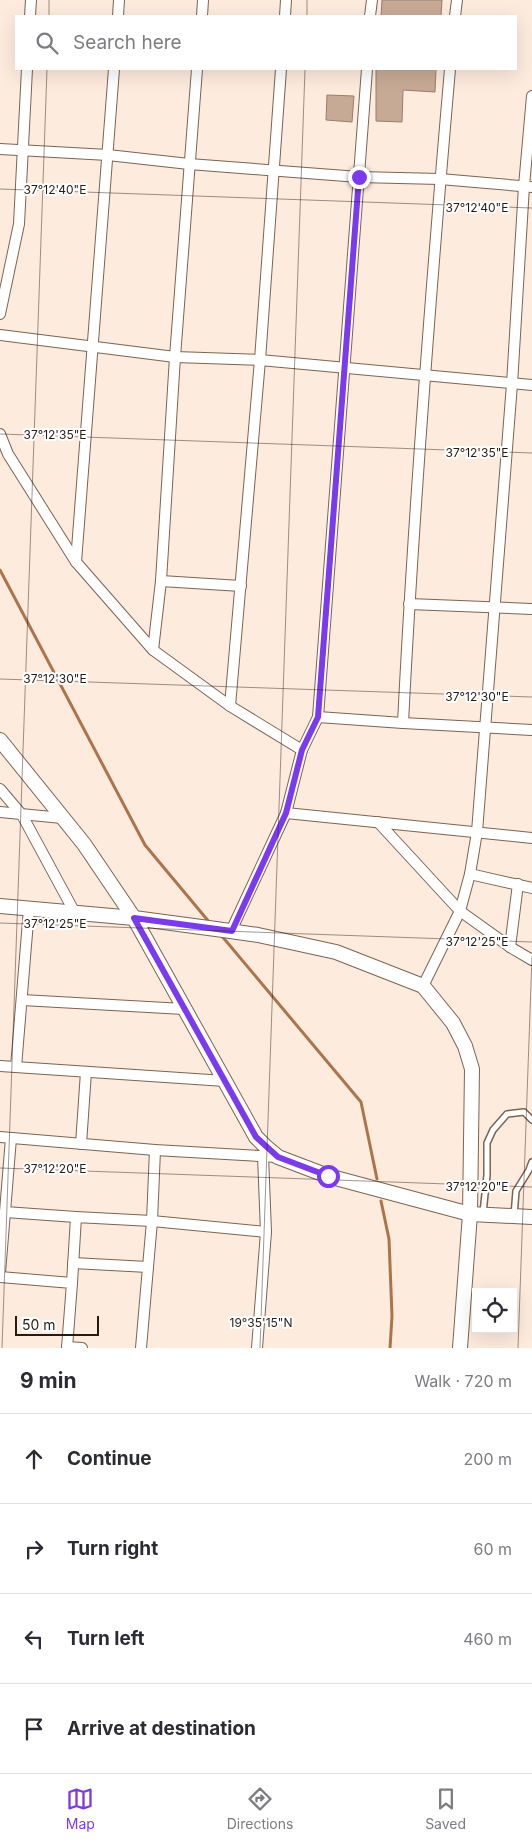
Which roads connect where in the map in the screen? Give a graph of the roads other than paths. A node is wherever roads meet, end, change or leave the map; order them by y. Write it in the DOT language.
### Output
graph roads {
  1 [pos="31,0"];
  2 [pos="119,0"];
  3 [pos="203,0"];
  4 [pos="286,0"];
  5 [pos="372,0"];
  6 [pos="457,0"];
  7 [pos="30,15"];
  8 [pos="118,15"];
  9 [pos="202,15"];
  10 [pos="285,15"];
  11 [pos="370,15"];
  12 [pos="455,15"];
  13 [pos="27,70"];
  14 [pos="114,70"];
  15 [pos="197,70"];
  16 [pos="281,70"];
  17 [pos="366,70"];
  18 [pos="450,70"];
  19 [pos="532,96"];
  20 [pos="0,149"];
  21 [pos="22,150"];
  22 [pos="108,155"];
  23 [pos="189,164"];
  24 [pos="273,170"];
  25 [pos="359,177"];
  26 [pos="440,179"];
  27 [pos="528,187"];
  28 [pos="0,314"];
  29 [pos="0,335"];
  30 [pos="92,348"];
  31 [pos="175,356"];
  32 [pos="260,360"];
  33 [pos="344,368"];
  34 [pos="424,375"];
  35 [pos="512,384"];
  36 [pos="532,385"];
  37 [pos="0,434"];
  38 [pos="76,562"];
  39 [pos="161,581"];
  40 [pos="240,586"];
  41 [pos="409,604"];
  42 [pos="495,607"];
  43 [pos="532,609"];
  44 [pos="153,650"];
  45 [pos="230,706"];
  46 [pos="318,717"];
  47 [pos="403,724"];
  48 [pos="486,727"];
  49 [pos="532,730"];
  50 [pos="0,740"];
  51 [pos="302,750"];
  52 [pos="0,789"];
  53 [pos="0,812"];
  54 [pos="286,813"];
  55 [pos="22,815"];
  56 [pos="62,818"];
  57 [pos="378,822"];
  58 [pos="478,832"];
  59 [pos="532,838"];
  60 [pos="470,874"];
  61 [pos="518,884"];
  62 [pos="532,888"];
  63 [pos="0,906"];
  64 [pos="29,909"];
  65 [pos="460,911"];
  66 [pos="75,913"];
  67 [pos="134,918"];
  68 [pos="232,931"];
  69 [pos="510,946"];
  70 [pos="532,960"];
  71 [pos="423,986"];
  72 [pos="22,1000"];
  73 [pos="184,1009"];
  74 [pos="0,1066"];
  75 [pos="16,1067"];
  76 [pos="86,1072"];
  77 [pos="226,1081"];
  78 [pos="532,1120"];
  79 [pos="0,1137"];
  80 [pos="11,1138"];
  81 [pos="81,1144"];
  82 [pos="155,1150"];
  83 [pos="263,1156"];
  84 [pos="278,1157"];
  85 [pos="532,1162"];
  86 [pos="5,1212"];
  87 [pos="476,1215"];
  88 [pos="514,1216"];
  89 [pos="76,1217"];
  90 [pos="532,1217"];
  91 [pos="152,1222"];
  92 [pos="266,1232"];
  93 [pos="73,1263"];
  94 [pos="148,1267"];
  95 [pos="0,1275"];
  96 [pos="72,1284"];
  97 [pos="67,1348"];
  98 [pos="82,1348"];
  99 [pos="141,1348"];
  100 [pos="257,1348"];
  101 [pos="460,1348"];
  1 -- 7 [label="street"];
  2 -- 8 [label="street"];
  3 -- 9 [label="street"];
  4 -- 10 [label="street"];
  5 -- 11 [label="street"];
  6 -- 12 [label="street"];
  13 -- 21 [label="street"];
  14 -- 22 [label="street"];
  15 -- 23 [label="street"];
  16 -- 24 [label="street"];
  17 -- 25 [label="street"];
  18 -- 26 [label="street"];
  19 -- 27 [label="street"];
  20 -- 21 [label="street"];
  21 -- 22 [label="street"];
  21 -- 28 [label="street"];
  22 -- 23 [label="street"];
  22 -- 30 [label="street"];
  23 -- 24 [label="street"];
  23 -- 31 [label="street"];
  24 -- 25 [label="street"];
  24 -- 32 [label="street"];
  25 -- 26 [label="street"];
  25 -- 33 [label="street"];
  26 -- 27 [label="street"];
  26 -- 34 [label="street"];
  27 -- 35 [label="street"];
  29 -- 30 [label="street"];
  30 -- 31 [label="street"];
  30 -- 38 [label="street"];
  31 -- 32 [label="street"];
  31 -- 39 [label="street"];
  32 -- 33 [label="street"];
  32 -- 40 [label="street"];
  33 -- 34 [label="street"];
  33 -- 46 [label="street"];
  34 -- 35 [label="street"];
  34 -- 41 [label="street"];
  35 -- 36 [label="street"];
  35 -- 42 [label="street"];
  37 -- 38 [label="street"];
  38 -- 44 [label="street"];
  39 -- 40 [label="street"];
  39 -- 44 [label="street"];
  40 -- 45 [label="street"];
  41 -- 42 [label="street"];
  41 -- 47 [label="street"];
  42 -- 43 [label="street"];
  42 -- 48 [label="street"];
  44 -- 45 [label="street"];
  45 -- 51 [label="street"];
  46 -- 47 [label="street"];
  46 -- 51 [label="street"];
  47 -- 48 [label="street"];
  48 -- 49 [label="street"];
  48 -- 58 [label="street"];
  50 -- 56 [label="street"];
  51 -- 54 [label="street"];
  52 -- 55 [label="street"];
  53 -- 55 [label="street"];
  54 -- 57 [label="street"];
  54 -- 68 [label="street"];
  55 -- 56 [label="street"];
  55 -- 66 [label="street"];
  56 -- 67 [label="street"];
  57 -- 58 [label="street"];
  57 -- 65 [label="street"];
  58 -- 59 [label="street"];
  58 -- 60 [label="street"];
  60 -- 61 [label="street"];
  60 -- 65 [label="street"];
  61 -- 62 [label="street"];
  61 -- 69 [label="street"];
  63 -- 64 [label="street"];
  64 -- 66 [label="street"];
  64 -- 72 [label="street"];
  65 -- 69 [label="street"];
  65 -- 71 [label="street"];
  66 -- 67 [label="street"];
  67 -- 68 [label="street"];
  67 -- 73 [label="street"];
  68 -- 71 [label="street"];
  69 -- 70 [label="street"];
  71 -- 87 [label="street"];
  72 -- 73 [label="street"];
  72 -- 75 [label="street"];
  73 -- 77 [label="street"];
  74 -- 75 [label="street"];
  75 -- 76 [label="street"];
  76 -- 77 [label="street"];
  76 -- 81 [label="street"];
  77 -- 84 [label="street"];
  78 -- 87 [label="lane"];
  79 -- 80 [label="street"];
  80 -- 81 [label="street"];
  80 -- 86 [label="street"];
  81 -- 82 [label="street"];
  82 -- 83 [label="street"];
  82 -- 91 [label="street"];
  83 -- 84 [label="street"];
  83 -- 92 [label="street"];
  84 -- 87 [label="street"];
  85 -- 88 [label="lane"];
  86 -- 89 [label="street"];
  86 -- 95 [label="street"];
  87 -- 88 [label="street"];
  87 -- 101 [label="street"];
  88 -- 90 [label="street"];
  89 -- 91 [label="street"];
  89 -- 93 [label="street"];
  91 -- 92 [label="street"];
  91 -- 94 [label="street"];
  92 -- 100 [label="street"];
  93 -- 94 [label="street"];
  93 -- 96 [label="street"];
  94 -- 99 [label="street"];
  95 -- 96 [label="street"];
  96 -- 97 [label="street"];
  97 -- 98 [label="street"];
}
